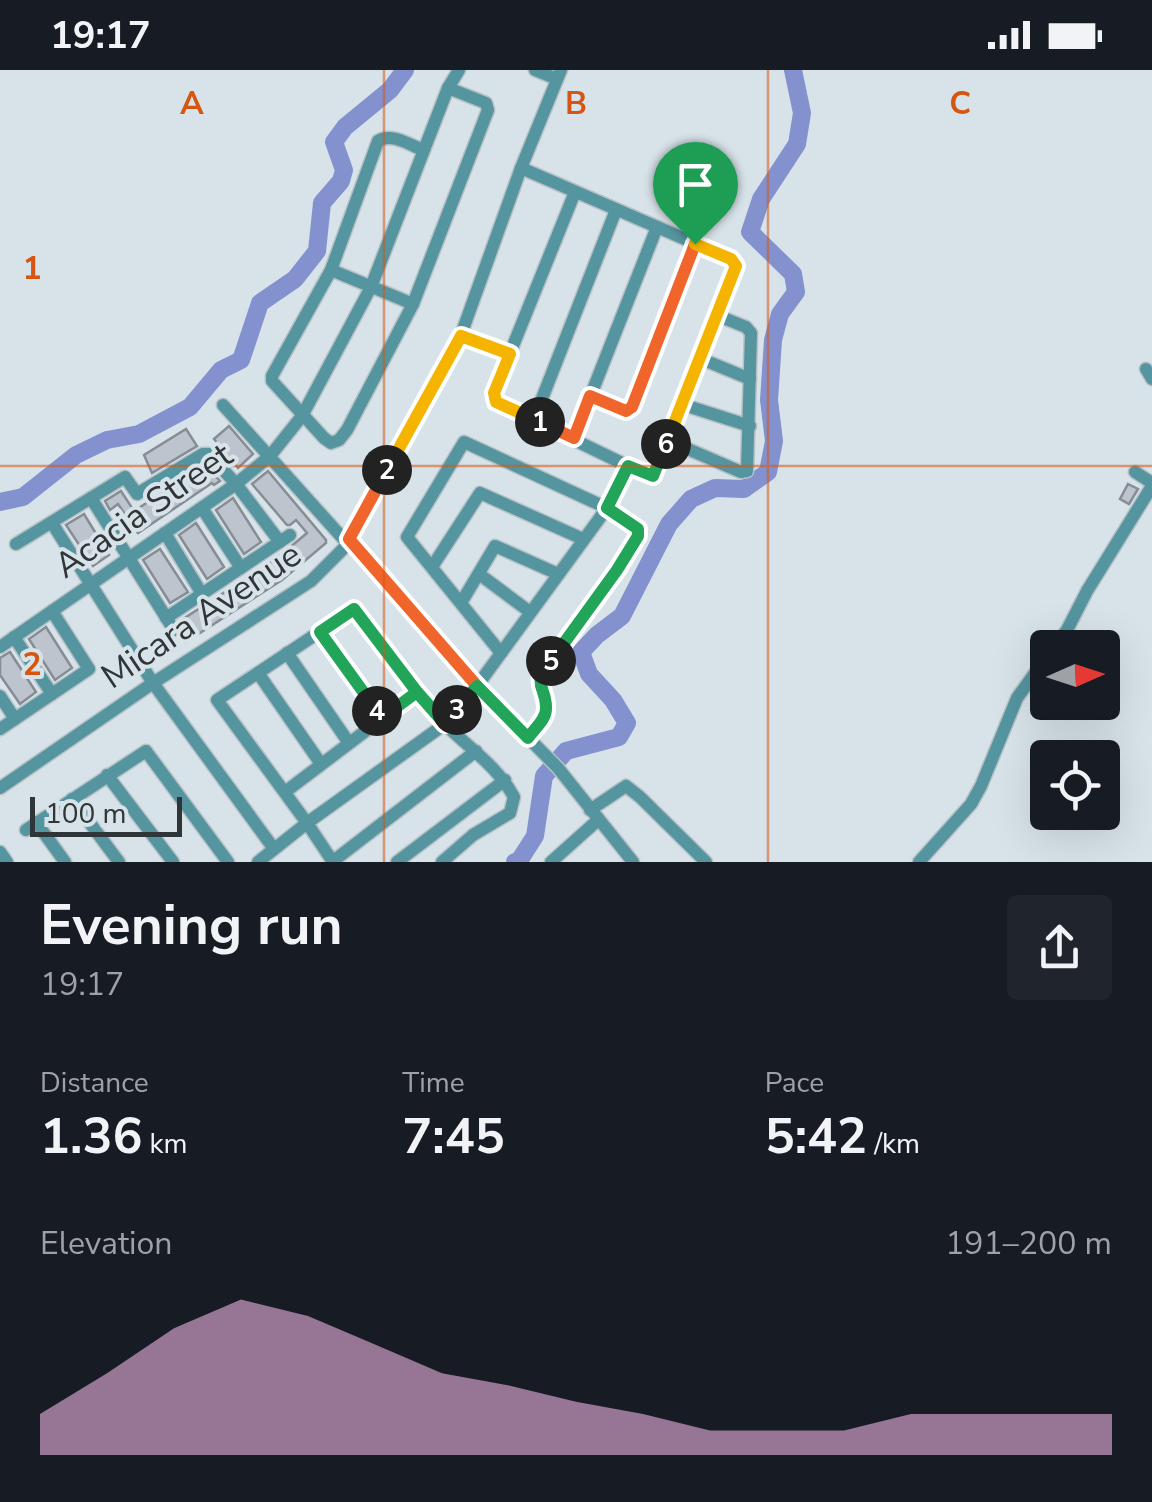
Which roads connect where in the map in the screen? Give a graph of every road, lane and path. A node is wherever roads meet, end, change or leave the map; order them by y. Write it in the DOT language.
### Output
graph roads {
  1 [pos="458,70"];
  2 [pos="535,70"];
  3 [pos="559,74"];
  4 [pos="448,88"];
  5 [pos="424,150"];
  6 [pos="521,168"];
  7 [pos="576,192"];
  8 [pos="616,210"];
  9 [pos="656,227"];
  10 [pos="695,244"];
  11 [pos="332,270"];
  12 [pos="372,287"];
  13 [pos="412,304"];
  14 [pos="716,315"];
  15 [pos="461,336"];
  16 [pos="510,354"];
  17 [pos="699,358"];
  18 [pos="750,379"];
  19 [pos="590,396"];
  20 [pos="681,404"];
  21 [pos="223,405"];
  22 [pos="302,416"];
  23 [pos="534,420"];
  24 [pos="750,426"];
  25 [pos="574,438"];
  26 [pos="667,440"];
  27 [pos="270,456"];
  28 [pos="628,466"];
  29 [pos="1135,472"];
  30 [pos="236,484"];
  31 [pos="1152,484"];
  32 [pos="91,498"];
  33 [pos="202,508"];
  34 [pos="607,508"];
  35 [pos="52,523"];
  36 [pos="165,533"];
  37 [pos="582,540"];
  38 [pos="348,541"];
  39 [pos="16,544"];
  40 [pos="128,558"];
  41 [pos="432,567"];
  42 [pos="241,568"];
  43 [pos="479,574"];
  44 [pos="558,574"];
  45 [pos="90,584"];
  46 [pos="202,594"];
  47 [pos="461,603"];
  48 [pos="52,611"];
  49 [pos="530,612"];
  50 [pos="166,618"];
  51 [pos="174,630"];
  52 [pos="1067,630"];
  53 [pos="320,632"];
  54 [pos="14,637"];
  55 [pos="0,647"];
  56 [pos="288,653"];
  57 [pos="501,653"];
  58 [pos="258,673"];
  59 [pos="1030,680"];
  60 [pos="153,683"];
  61 [pos="477,686"];
  62 [pos="417,692"];
  63 [pos="52,694"];
  64 [pos="0,696"];
  65 [pos="382,718"];
  66 [pos="15,719"];
  67 [pos="445,724"];
  68 [pos="0,729"];
  69 [pos="528,738"];
  70 [pos="349,744"];
  71 [pos="476,751"];
  72 [pos="321,764"];
  73 [pos="108,775"];
  74 [pos="505,780"];
  75 [pos="0,788"];
  76 [pos="284,792"];
  77 [pos="72,799"];
  78 [pos="594,814"];
  79 [pos="307,823"];
  80 [pos="274,848"];
  81 [pos="0,852"];
  82 [pos="626,860"];
  83 [pos="7,862"];
  84 [pos="65,862"];
  85 [pos="119,862"];
  86 [pos="173,862"];
  87 [pos="228,862"];
  88 [pos="258,862"];
  89 [pos="332,862"];
  90 [pos="397,862"];
  91 [pos="442,862"];
  92 [pos="551,862"];
  93 [pos="706,862"];
  94 [pos="920,862"];
  1 -- 4 [label="street, Acacia Street"];
  2 -- 3 [label="street"];
  3 -- 6 [label="street, Micara Avenue"];
  4 -- 5 [label="street, Acacia Street"];
  4 -- 13 [label="street"];
  5 -- 11 [label="street"];
  5 -- 12 [label="street, Acacia Street"];
  6 -- 7 [label="street"];
  6 -- 15 [label="street, Micara Avenue"];
  7 -- 8 [label="street"];
  7 -- 16 [label="street"];
  8 -- 9 [label="street"];
  8 -- 23 [label="street"];
  9 -- 10 [label="street"];
  9 -- 19 [label="street"];
  10 -- 14 [label="street"];
  10 -- 19 [label="street"];
  11 -- 12 [label="street"];
  11 -- 22 [label="street"];
  12 -- 13 [label="street"];
  12 -- 22 [label="street, Acacia Street"];
  13 -- 22 [label="street"];
  14 -- 17 [label="street"];
  14 -- 18 [label="street"];
  15 -- 16 [label="path"];
  15 -- 38 [label="street, Micara Avenue"];
  16 -- 23 [label="street"];
  17 -- 18 [label="street"];
  17 -- 20 [label="street"];
  18 -- 24 [label="street"];
  19 -- 25 [label="street"];
  20 -- 24 [label="street"];
  20 -- 26 [label="street"];
  21 -- 27 [label="street"];
  22 -- 27 [label="street, Acacia Street"];
  23 -- 25 [label="street"];
  24 -- 26 [label="street"];
  25 -- 28 [label="street"];
  26 -- 28 [label="street"];
  27 -- 30 [label="street, Acacia Street"];
  27 -- 38 [label="street"];
  28 -- 34 [label="street"];
  29 -- 31 [label="street"];
  30 -- 32 [label="street"];
  30 -- 33 [label="street, Acacia Street"];
  30 -- 42 [label="street"];
  31 -- 52 [label="street"];
  32 -- 35 [label="street"];
  32 -- 40 [label="street"];
  33 -- 36 [label="street, Acacia Street"];
  33 -- 42 [label="street"];
  34 -- 37 [label="street"];
  34 -- 41 [label="street"];
  34 -- 69 [label="street"];
  35 -- 39 [label="street"];
  35 -- 45 [label="street"];
  36 -- 40 [label="street, Acacia Street"];
  36 -- 46 [label="street"];
  37 -- 41 [label="street"];
  37 -- 44 [label="street"];
  38 -- 60 [label="street, Micara Avenue"];
  38 -- 61 [label="street"];
  40 -- 45 [label="street, Acacia Street"];
  40 -- 50 [label="street"];
  41 -- 47 [label="street"];
  42 -- 46 [label="street"];
  43 -- 44 [label="street"];
  43 -- 47 [label="street"];
  43 -- 49 [label="street"];
  44 -- 49 [label="street"];
  45 -- 48 [label="street, Acacia Street"];
  45 -- 60 [label="street"];
  46 -- 50 [label="street"];
  47 -- 57 [label="street"];
  48 -- 54 [label="street, Acacia Street"];
  48 -- 63 [label="street"];
  49 -- 57 [label="street"];
  50 -- 51 [label="street"];
  53 -- 56 [label="street"];
  53 -- 62 [label="street"];
  53 -- 65 [label="street"];
  54 -- 55 [label="street, Acacia Street"];
  54 -- 63 [label="street"];
  56 -- 58 [label="street"];
  56 -- 70 [label="street"];
  57 -- 61 [label="street"];
  58 -- 72 [label="street"];
  58 -- 76 [label="street"];
  59 -- 94 [label="street"];
  60 -- 75 [label="street, Micara Avenue"];
  60 -- 80 [label="street"];
  61 -- 67 [label="street"];
  61 -- 69 [label="street"];
  62 -- 65 [label="street"];
  62 -- 67 [label="street"];
  63 -- 66 [label="street"];
  64 -- 66 [label="street"];
  65 -- 70 [label="street"];
  66 -- 68 [label="street"];
  67 -- 71 [label="street"];
  67 -- 79 [label="street"];
  69 -- 78 [label="street"];
  70 -- 72 [label="street"];
  71 -- 74 [label="street"];
  71 -- 89 [label="street"];
  72 -- 76 [label="street"];
  73 -- 77 [label="street"];
  73 -- 86 [label="street"];
  73 -- 87 [label="street"];
  74 -- 90 [label="street"];
  74 -- 91 [label="street"];
  76 -- 79 [label="street"];
  77 -- 84 [label="street"];
  77 -- 85 [label="street"];
  78 -- 82 [label="street"];
  78 -- 92 [label="street"];
  78 -- 93 [label="street"];
  79 -- 80 [label="street"];
  79 -- 89 [label="street"];
  80 -- 88 [label="street"];
  81 -- 83 [label="street"];
}
